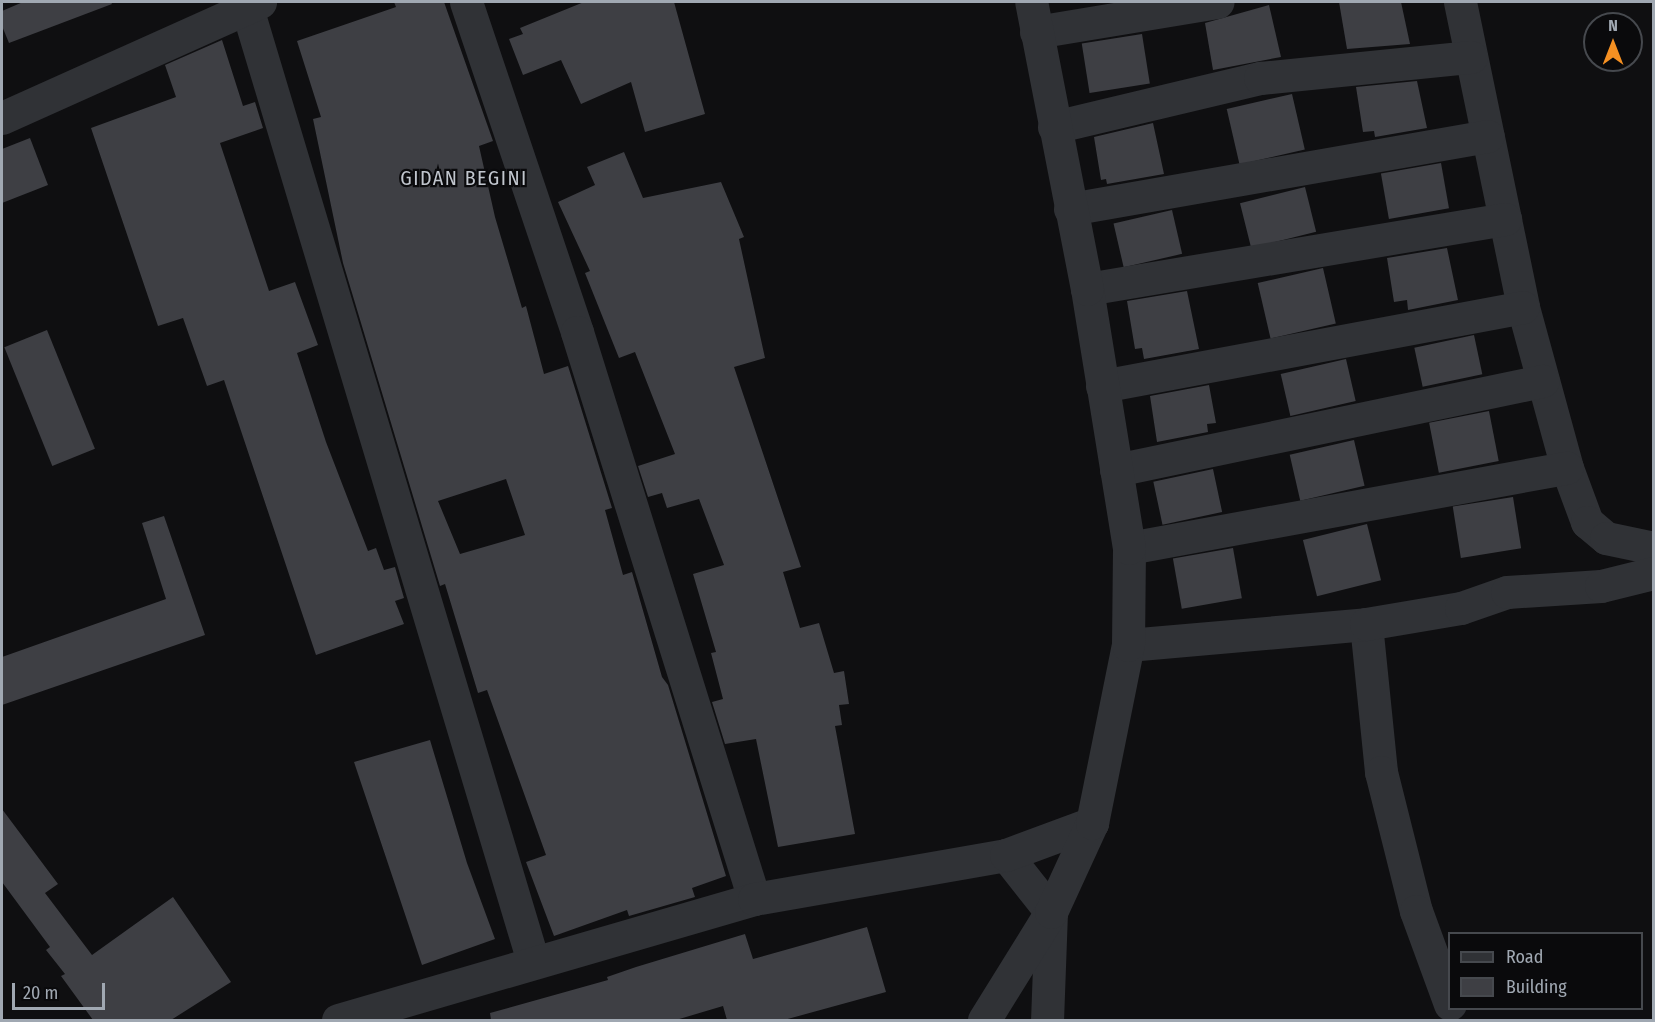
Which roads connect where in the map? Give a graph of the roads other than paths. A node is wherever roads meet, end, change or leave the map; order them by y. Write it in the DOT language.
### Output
graph roads {
  1 [pos="466,2"];
  2 [pos="1218,2"];
  3 [pos="1460,2"];
  4 [pos="254,4"];
  5 [pos="1034,17"];
  6 [pos="1471,57"];
  7 [pos="2,118"];
  8 [pos="1054,127"];
  9 [pos="1488,136"];
  10 [pos="1070,209"];
  11 [pos="1505,219"];
  12 [pos="1087,289"];
  13 [pos="1523,307"];
  14 [pos="1543,381"];
  15 [pos="1102,386"];
  16 [pos="1567,468"];
  17 [pos="1116,470"];
  18 [pos="1129,548"];
  19 [pos="1653,548"];
  20 [pos="1653,573"];
  21 [pos="1366,624"];
  22 [pos="1128,645"];
  23 [pos="1092,823"];
  24 [pos="1006,855"];
  25 [pos="754,898"];
  26 [pos="1051,912"];
  27 [pos="533,962"];
  28 [pos="1448,1001"];
  29 [pos="338,1020"];
  30 [pos="984,1020"];
  31 [pos="1047,1020"];
  1 -- 25 [label="street"];
  2 -- 5 [label="street"];
  3 -- 6 [label="street"];
  4 -- 7 [label="street"];
  4 -- 27 [label="street"];
  5 -- 8 [label="street"];
  6 -- 8 [label="street"];
  6 -- 9 [label="street"];
  8 -- 10 [label="street"];
  9 -- 10 [label="street"];
  9 -- 11 [label="street"];
  10 -- 12 [label="street"];
  11 -- 12 [label="street"];
  11 -- 13 [label="street"];
  12 -- 15 [label="street"];
  13 -- 14 [label="street"];
  13 -- 15 [label="street"];
  14 -- 16 [label="street"];
  14 -- 17 [label="street"];
  15 -- 17 [label="street"];
  16 -- 18 [label="street"];
  16 -- 19 [label="street"];
  17 -- 18 [label="street"];
  18 -- 22 [label="street"];
  20 -- 21 [label="street"];
  21 -- 22 [label="street"];
  21 -- 28 [label="street"];
  22 -- 23 [label="street"];
  23 -- 24 [label="street"];
  23 -- 26 [label="street"];
  24 -- 25 [label="street"];
  24 -- 26 [label="street"];
  25 -- 27 [label="street"];
  26 -- 30 [label="street"];
  26 -- 31 [label="street"];
  27 -- 29 [label="street"];
}
